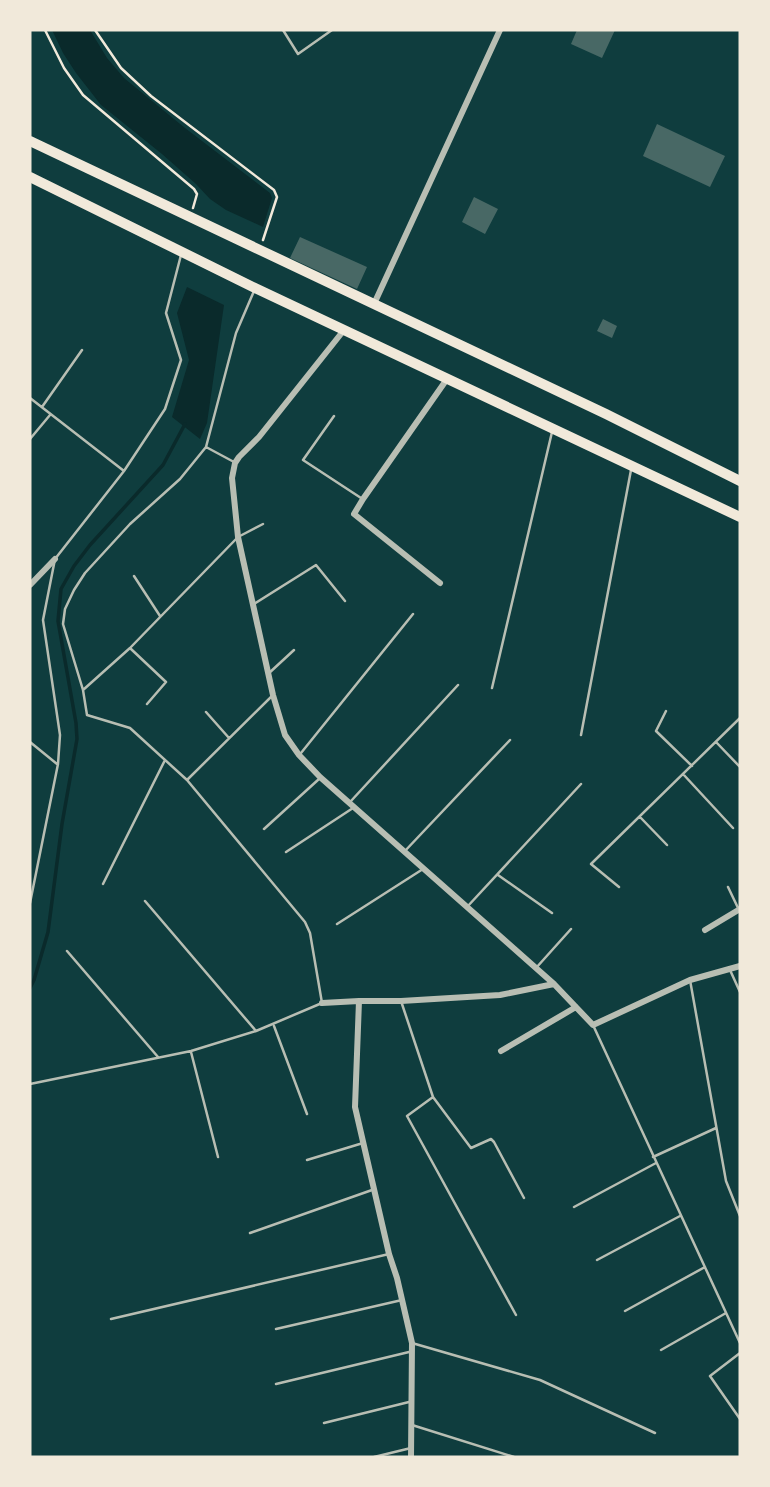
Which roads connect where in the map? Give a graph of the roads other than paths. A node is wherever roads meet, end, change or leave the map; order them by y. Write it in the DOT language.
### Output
graph roads {
  1 [pos="283,30"];
  2 [pos="332,30"];
  3 [pos="500,30"];
  4 [pos="30,141"];
  5 [pos="32,181"];
  6 [pos="182,252"];
  7 [pos="255,288"];
  8 [pos="374,304"];
  9 [pos="344,330"];
  10 [pos="82,349"];
  11 [pos="447,379"];
  12 [pos="30,398"];
  13 [pos="42,407"];
  14 [pos="50,414"];
  15 [pos="334,416"];
  16 [pos="552,429"];
  17 [pos="30,439"];
  18 [pos="206,447"];
  19 [pos="235,463"];
  20 [pos="632,466"];
  21 [pos="124,471"];
  22 [pos="740,481"];
  23 [pos="363,499"];
  24 [pos="740,517"];
  25 [pos="263,524"];
  26 [pos="238,537"];
  27 [pos="55,559"];
  28 [pos="134,576"];
  29 [pos="440,583"];
  30 [pos="30,585"];
  31 [pos="345,601"];
  32 [pos="252,605"];
  33 [pos="413,614"];
  34 [pos="160,616"];
  35 [pos="130,648"];
  36 [pos="294,650"];
  37 [pos="268,674"];
  38 [pos="458,685"];
  39 [pos="492,688"];
  40 [pos="83,690"];
  41 [pos="273,695"];
  42 [pos="147,704"];
  43 [pos="666,710"];
  44 [pos="206,712"];
  45 [pos="740,718"];
  46 [pos="581,735"];
  47 [pos="229,739"];
  48 [pos="510,740"];
  49 [pos="30,742"];
  50 [pos="716,742"];
  51 [pos="299,755"];
  52 [pos="165,760"];
  53 [pos="58,764"];
  54 [pos="692,766"];
  55 [pos="740,767"];
  56 [pos="683,774"];
  57 [pos="320,778"];
  58 [pos="187,780"];
  59 [pos="581,784"];
  60 [pos="351,806"];
  61 [pos="640,817"];
  62 [pos="733,828"];
  63 [pos="264,829"];
  64 [pos="667,845"];
  65 [pos="286,852"];
  66 [pos="404,852"];
  67 [pos="424,869"];
  68 [pos="497,874"];
  69 [pos="103,884"];
  70 [pos="618,887"];
  71 [pos="728,887"];
  72 [pos="145,901"];
  73 [pos="30,903"];
  74 [pos="467,906"];
  75 [pos="740,910"];
  76 [pos="552,913"];
  77 [pos="337,924"];
  78 [pos="571,929"];
  79 [pos="705,930"];
  80 [pos="67,951"];
  81 [pos="740,966"];
  82 [pos="729,968"];
  83 [pos="536,969"];
  84 [pos="690,980"];
  85 [pos="554,984"];
  86 [pos="740,992"];
  87 [pos="359,1000"];
  88 [pos="401,1001"];
  89 [pos="322,1003"];
  90 [pos="576,1007"];
  91 [pos="274,1024"];
  92 [pos="593,1025"];
  93 [pos="256,1031"];
  94 [pos="191,1051"];
  95 [pos="501,1051"];
  96 [pos="159,1058"];
  97 [pos="30,1084"];
  98 [pos="433,1097"];
  99 [pos="307,1114"];
  100 [pos="716,1128"];
  101 [pos="363,1143"];
  102 [pos="218,1157"];
  103 [pos="653,1157"];
  104 [pos="307,1160"];
  105 [pos="656,1163"];
  106 [pos="374,1190"];
  107 [pos="524,1199"];
  108 [pos="574,1207"];
  109 [pos="680,1216"];
  110 [pos="740,1216"];
  111 [pos="250,1233"];
  112 [pos="389,1254"];
  113 [pos="597,1260"];
  114 [pos="705,1267"];
  115 [pos="402,1300"];
  116 [pos="625,1311"];
  117 [pos="726,1313"];
  118 [pos="516,1315"];
  119 [pos="111,1319"];
  120 [pos="276,1329"];
  121 [pos="412,1343"];
  122 [pos="740,1343"];
  123 [pos="661,1350"];
  124 [pos="412,1352"];
  125 [pos="740,1353"];
  126 [pos="276,1384"];
  127 [pos="412,1401"];
  128 [pos="740,1419"];
  129 [pos="324,1423"];
  130 [pos="412,1424"];
  131 [pos="655,1433"];
  132 [pos="411,1448"];
  133 [pos="374,1457"];
  134 [pos="411,1457"];
  135 [pos="514,1457"];
  1 -- 2 [label="lane"];
  3 -- 8 [label="street"];
  4 -- 8 [label="highway"];
  5 -- 6 [label="highway"];
  6 -- 7 [label="highway"];
  6 -- 21 [label="lane"];
  7 -- 9 [label="highway"];
  7 -- 18 [label="lane"];
  8 -- 22 [label="highway"];
  9 -- 11 [label="highway"];
  9 -- 19 [label="street"];
  10 -- 13 [label="lane"];
  11 -- 16 [label="highway"];
  11 -- 23 [label="street"];
  12 -- 13 [label="lane"];
  13 -- 14 [label="lane"];
  14 -- 17 [label="lane"];
  14 -- 21 [label="lane"];
  15 -- 23 [label="lane"];
  16 -- 20 [label="highway"];
  16 -- 39 [label="lane"];
  18 -- 19 [label="lane"];
  18 -- 40 [label="lane"];
  19 -- 26 [label="street"];
  20 -- 24 [label="highway"];
  20 -- 46 [label="lane"];
  21 -- 27 [label="lane"];
  23 -- 29 [label="street"];
  25 -- 26 [label="lane"];
  26 -- 32 [label="street"];
  26 -- 34 [label="lane"];
  27 -- 30 [label="street"];
  27 -- 53 [label="lane"];
  28 -- 34 [label="lane"];
  31 -- 32 [label="lane"];
  32 -- 37 [label="street"];
  33 -- 51 [label="lane"];
  34 -- 35 [label="lane"];
  35 -- 40 [label="lane"];
  35 -- 42 [label="lane"];
  36 -- 37 [label="lane"];
  37 -- 41 [label="street"];
  38 -- 60 [label="lane"];
  40 -- 52 [label="lane"];
  41 -- 47 [label="lane"];
  41 -- 51 [label="street"];
  43 -- 54 [label="lane"];
  44 -- 47 [label="lane"];
  45 -- 50 [label="lane"];
  47 -- 58 [label="lane"];
  48 -- 66 [label="lane"];
  49 -- 53 [label="lane"];
  50 -- 54 [label="lane"];
  50 -- 55 [label="lane"];
  51 -- 57 [label="street"];
  52 -- 58 [label="lane"];
  52 -- 69 [label="lane"];
  53 -- 73 [label="lane"];
  54 -- 56 [label="lane"];
  56 -- 61 [label="lane"];
  56 -- 62 [label="lane"];
  57 -- 60 [label="street"];
  57 -- 63 [label="lane"];
  58 -- 89 [label="lane"];
  59 -- 68 [label="lane"];
  60 -- 65 [label="lane"];
  60 -- 66 [label="street"];
  61 -- 64 [label="lane"];
  61 -- 70 [label="lane"];
  66 -- 67 [label="street"];
  67 -- 74 [label="street"];
  67 -- 77 [label="lane"];
  68 -- 74 [label="lane"];
  68 -- 76 [label="lane"];
  71 -- 75 [label="lane"];
  72 -- 93 [label="lane"];
  74 -- 83 [label="street"];
  75 -- 79 [label="street"];
  78 -- 83 [label="lane"];
  80 -- 96 [label="lane"];
  81 -- 82 [label="street"];
  82 -- 84 [label="street"];
  82 -- 86 [label="lane"];
  83 -- 85 [label="street"];
  84 -- 92 [label="street"];
  84 -- 100 [label="lane"];
  85 -- 88 [label="street"];
  85 -- 90 [label="street"];
  87 -- 88 [label="street"];
  87 -- 89 [label="street"];
  87 -- 101 [label="street"];
  88 -- 98 [label="lane"];
  89 -- 91 [label="lane"];
  90 -- 92 [label="street"];
  90 -- 95 [label="street"];
  91 -- 93 [label="lane"];
  91 -- 99 [label="lane"];
  92 -- 103 [label="lane"];
  93 -- 94 [label="lane"];
  94 -- 96 [label="lane"];
  94 -- 102 [label="lane"];
  96 -- 97 [label="lane"];
  98 -- 107 [label="lane"];
  98 -- 118 [label="lane"];
  100 -- 103 [label="lane"];
  100 -- 110 [label="lane"];
  101 -- 104 [label="lane"];
  101 -- 106 [label="street"];
  103 -- 105 [label="lane"];
  105 -- 108 [label="lane"];
  105 -- 109 [label="lane"];
  106 -- 111 [label="lane"];
  106 -- 112 [label="street"];
  109 -- 113 [label="lane"];
  109 -- 114 [label="lane"];
  112 -- 115 [label="street"];
  112 -- 119 [label="lane"];
  114 -- 116 [label="lane"];
  114 -- 117 [label="lane"];
  115 -- 120 [label="lane"];
  115 -- 121 [label="street"];
  117 -- 122 [label="lane"];
  117 -- 123 [label="lane"];
  121 -- 124 [label="street"];
  121 -- 131 [label="lane"];
  124 -- 126 [label="lane"];
  124 -- 127 [label="street"];
  125 -- 128 [label="lane"];
  127 -- 129 [label="lane"];
  127 -- 130 [label="street"];
  130 -- 132 [label="street"];
  130 -- 135 [label="lane"];
  132 -- 133 [label="lane"];
  132 -- 134 [label="street"];
}
